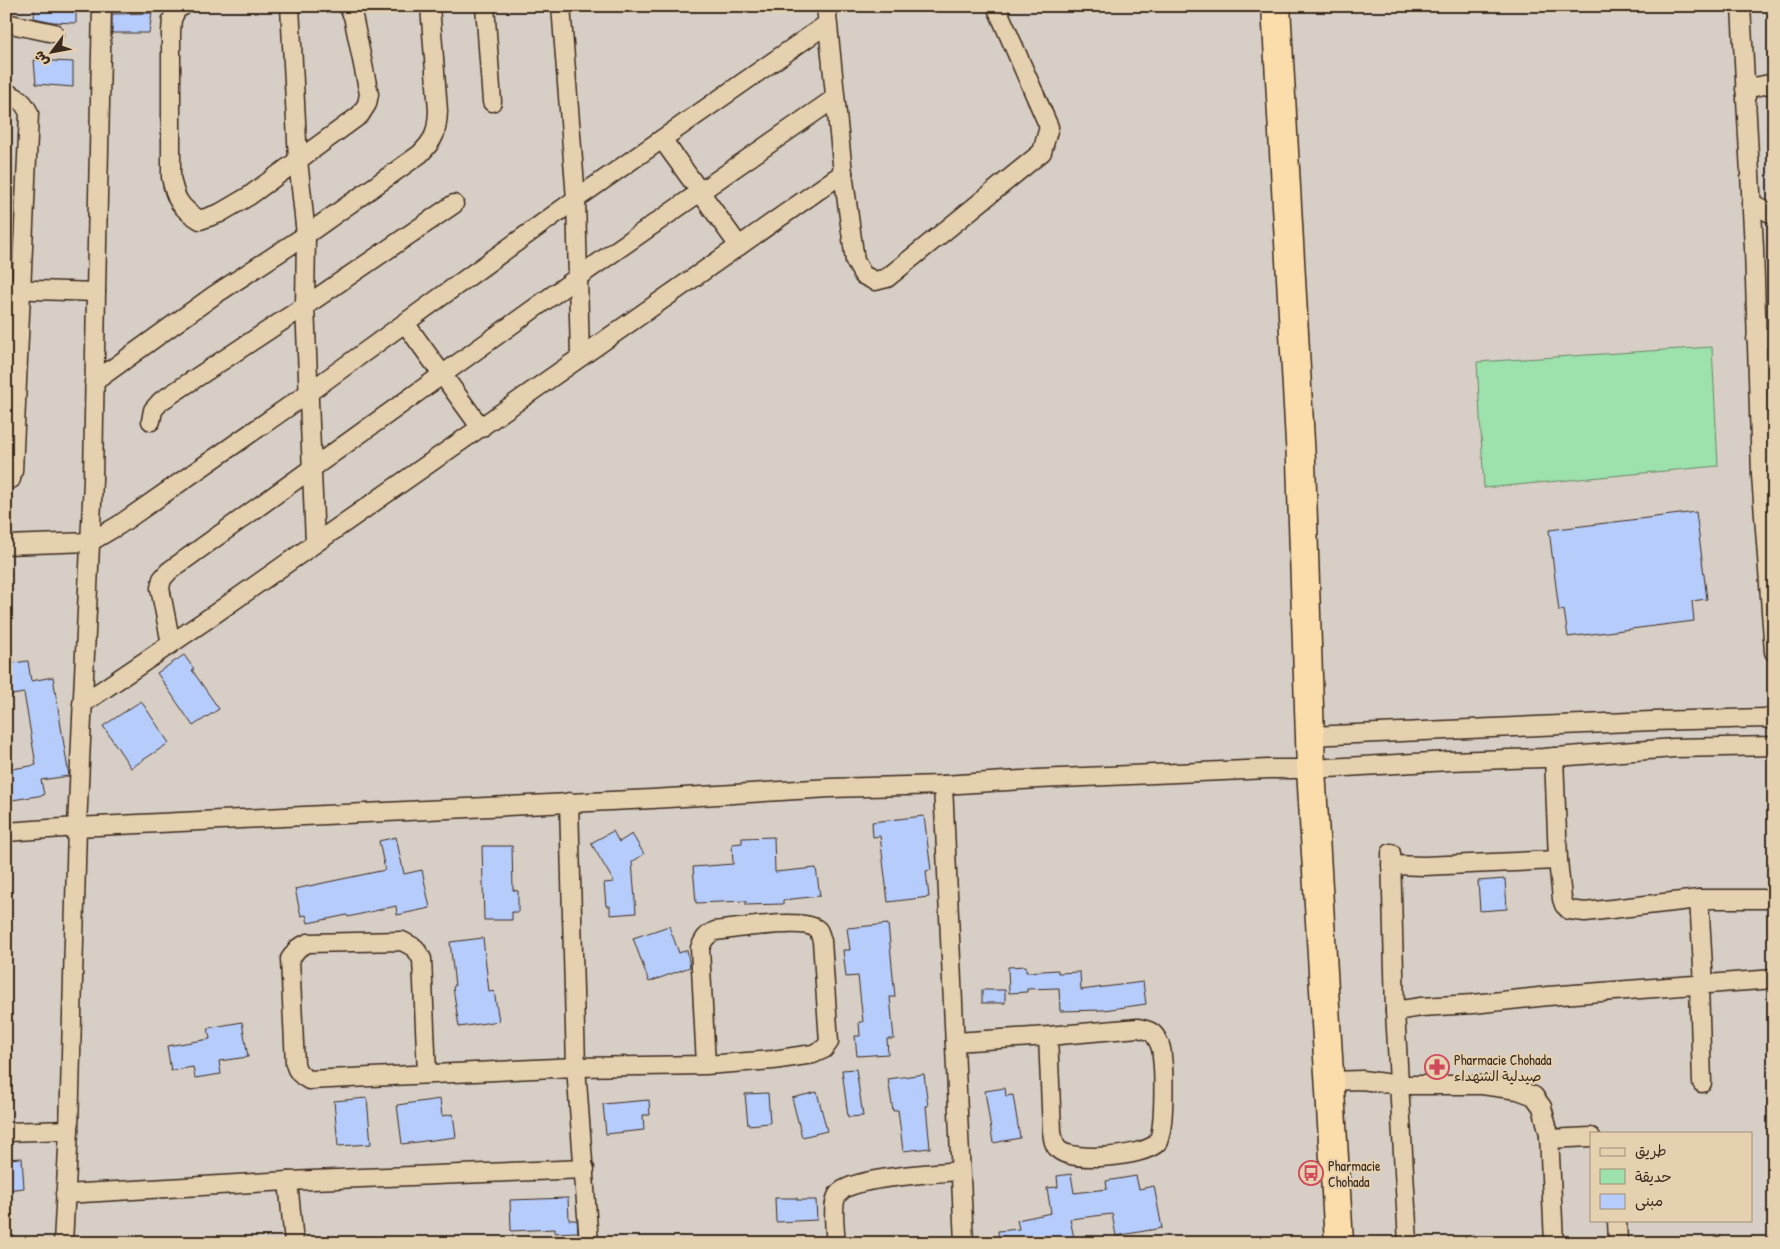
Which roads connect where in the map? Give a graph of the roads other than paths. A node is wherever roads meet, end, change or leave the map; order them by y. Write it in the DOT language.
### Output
graph roads {
  1 [pos="102,6"];
  2 [pos="183,6"];
  3 [pos="290,6"];
  4 [pos="348,6"];
  5 [pos="430,6"];
  6 [pos="485,6"];
  7 [pos="561,6"];
  8 [pos="996,6"];
  9 [pos="1276,6"];
  10 [pos="1741,6"];
  11 [pos="826,15"];
  12 [pos="6,23"];
  13 [pos="54,33"];
  14 [pos="1774,83"];
  15 [pos="1745,89"];
  16 [pos="6,93"];
  17 [pos="835,98"];
  18 [pos="492,102"];
  19 [pos="662,139"];
  20 [pos="298,160"];
  21 [pos="843,173"];
  22 [pos="700,191"];
  23 [pos="576,199"];
  24 [pos="1751,203"];
  25 [pos="454,204"];
  26 [pos="1774,215"];
  27 [pos="306,235"];
  28 [pos="739,246"];
  29 [pos="578,277"];
  30 [pos="14,290"];
  31 [pos="96,292"];
  32 [pos="305,306"];
  33 [pos="405,323"];
  34 [pos="1765,339"];
  35 [pos="580,357"];
  36 [pos="442,373"];
  37 [pos="94,382"];
  38 [pos="308,393"];
  39 [pos="151,421"];
  40 [pos="481,428"];
  41 [pos="1774,463"];
  42 [pos="312,468"];
  43 [pos="1761,475"];
  44 [pos="6,480"];
  45 [pos="90,542"];
  46 [pos="315,543"];
  47 [pos="6,545"];
  48 [pos="171,644"];
  49 [pos="1774,652"];
  50 [pos="82,704"];
  51 [pos="1774,720"];
  52 [pos="1310,736"];
  53 [pos="1774,746"];
  54 [pos="1554,757"];
  55 [pos="1311,769"];
  56 [pos="944,785"];
  57 [pos="569,802"];
  58 [pos="77,827"];
  59 [pos="6,832"];
  60 [pos="1558,860"];
  61 [pos="1699,899"];
  62 [pos="1774,899"];
  63 [pos="1774,979"];
  64 [pos="1702,984"];
  65 [pos="1395,1011"];
  66 [pos="1048,1036"];
  67 [pos="955,1042"];
  68 [pos="706,1066"];
  69 [pos="576,1067"];
  70 [pos="427,1074"];
  71 [pos="1329,1081"];
  72 [pos="1702,1083"];
  73 [pos="1400,1085"];
  74 [pos="69,1130"];
  75 [pos="6,1132"];
  76 [pos="1590,1137"];
  77 [pos="1549,1138"];
  78 [pos="585,1169"];
  79 [pos="960,1171"];
  80 [pos="288,1181"];
  81 [pos="65,1194"];
  82 [pos="1617,1222"];
  83 [pos="63,1243"];
  84 [pos="294,1243"];
  85 [pos="589,1243"];
  86 [pos="836,1243"];
  87 [pos="964,1243"];
  88 [pos="1339,1243"];
  89 [pos="1408,1243"];
  90 [pos="1554,1243"];
  91 [pos="1618,1243"];
  1 -- 31 [label="street"];
  2 -- 20 [label="street"];
  3 -- 20 [label="street"];
  4 -- 20 [label="street"];
  5 -- 27 [label="street"];
  6 -- 18 [label="street"];
  7 -- 23 [label="street"];
  8 -- 21 [label="street"];
  9 -- 52 [label="highway"];
  10 -- 15 [label="street"];
  11 -- 17 [label="street"];
  11 -- 19 [label="street"];
  12 -- 13 [label="street"];
  14 -- 15 [label="street"];
  15 -- 24 [label="street"];
  16 -- 30 [label="street"];
  17 -- 21 [label="street"];
  17 -- 22 [label="street"];
  19 -- 22 [label="street"];
  19 -- 23 [label="street"];
  20 -- 27 [label="street"];
  21 -- 28 [label="street"];
  22 -- 28 [label="street"];
  22 -- 29 [label="street"];
  23 -- 29 [label="street"];
  23 -- 33 [label="street"];
  24 -- 26 [label="street"];
  24 -- 34 [label="street"];
  25 -- 32 [label="street"];
  27 -- 32 [label="street"];
  27 -- 37 [label="street"];
  28 -- 35 [label="street"];
  29 -- 35 [label="street"];
  29 -- 36 [label="street"];
  30 -- 31 [label="street"];
  30 -- 44 [label="street"];
  31 -- 37 [label="street"];
  32 -- 38 [label="street"];
  32 -- 39 [label="street"];
  33 -- 36 [label="street"];
  33 -- 38 [label="street"];
  34 -- 43 [label="street"];
  35 -- 40 [label="street"];
  36 -- 40 [label="street"];
  36 -- 42 [label="street"];
  37 -- 45 [label="street"];
  38 -- 42 [label="street"];
  38 -- 45 [label="street"];
  40 -- 46 [label="street"];
  41 -- 43 [label="street"];
  42 -- 46 [label="street"];
  42 -- 48 [label="street"];
  43 -- 49 [label="street"];
  45 -- 47 [label="street"];
  45 -- 50 [label="street"];
  46 -- 48 [label="street"];
  48 -- 50 [label="street"];
  50 -- 58 [label="street"];
  51 -- 52 [label="street"];
  52 -- 55 [label="highway"];
  53 -- 54 [label="street"];
  54 -- 55 [label="street"];
  54 -- 60 [label="street"];
  55 -- 56 [label="street"];
  55 -- 71 [label="highway"];
  56 -- 57 [label="street"];
  56 -- 67 [label="street"];
  57 -- 58 [label="street"];
  57 -- 69 [label="street"];
  58 -- 59 [label="street"];
  58 -- 74 [label="street"];
  60 -- 61 [label="street"];
  60 -- 65 [label="street"];
  61 -- 62 [label="street"];
  61 -- 64 [label="street"];
  63 -- 64 [label="street"];
  64 -- 65 [label="street"];
  64 -- 72 [label="street"];
  65 -- 73 [label="street"];
  66 -- 66 [label="street"];
  66 -- 67 [label="street"];
  67 -- 79 [label="street"];
  68 -- 68 [label="street"];
  68 -- 69 [label="street"];
  69 -- 70 [label="street"];
  69 -- 78 [label="street"];
  70 -- 70 [label="street"];
  71 -- 73 [label="street"];
  71 -- 88 [label="highway"];
  73 -- 77 [label="street"];
  73 -- 89 [label="street"];
  74 -- 75 [label="street"];
  74 -- 81 [label="street"];
  76 -- 77 [label="street"];
  77 -- 90 [label="street"];
  78 -- 80 [label="street"];
  78 -- 85 [label="street"];
  79 -- 86 [label="street"];
  79 -- 87 [label="street"];
  80 -- 81 [label="street"];
  80 -- 84 [label="street"];
  81 -- 83 [label="street"];
  82 -- 91 [label="street"];
}
